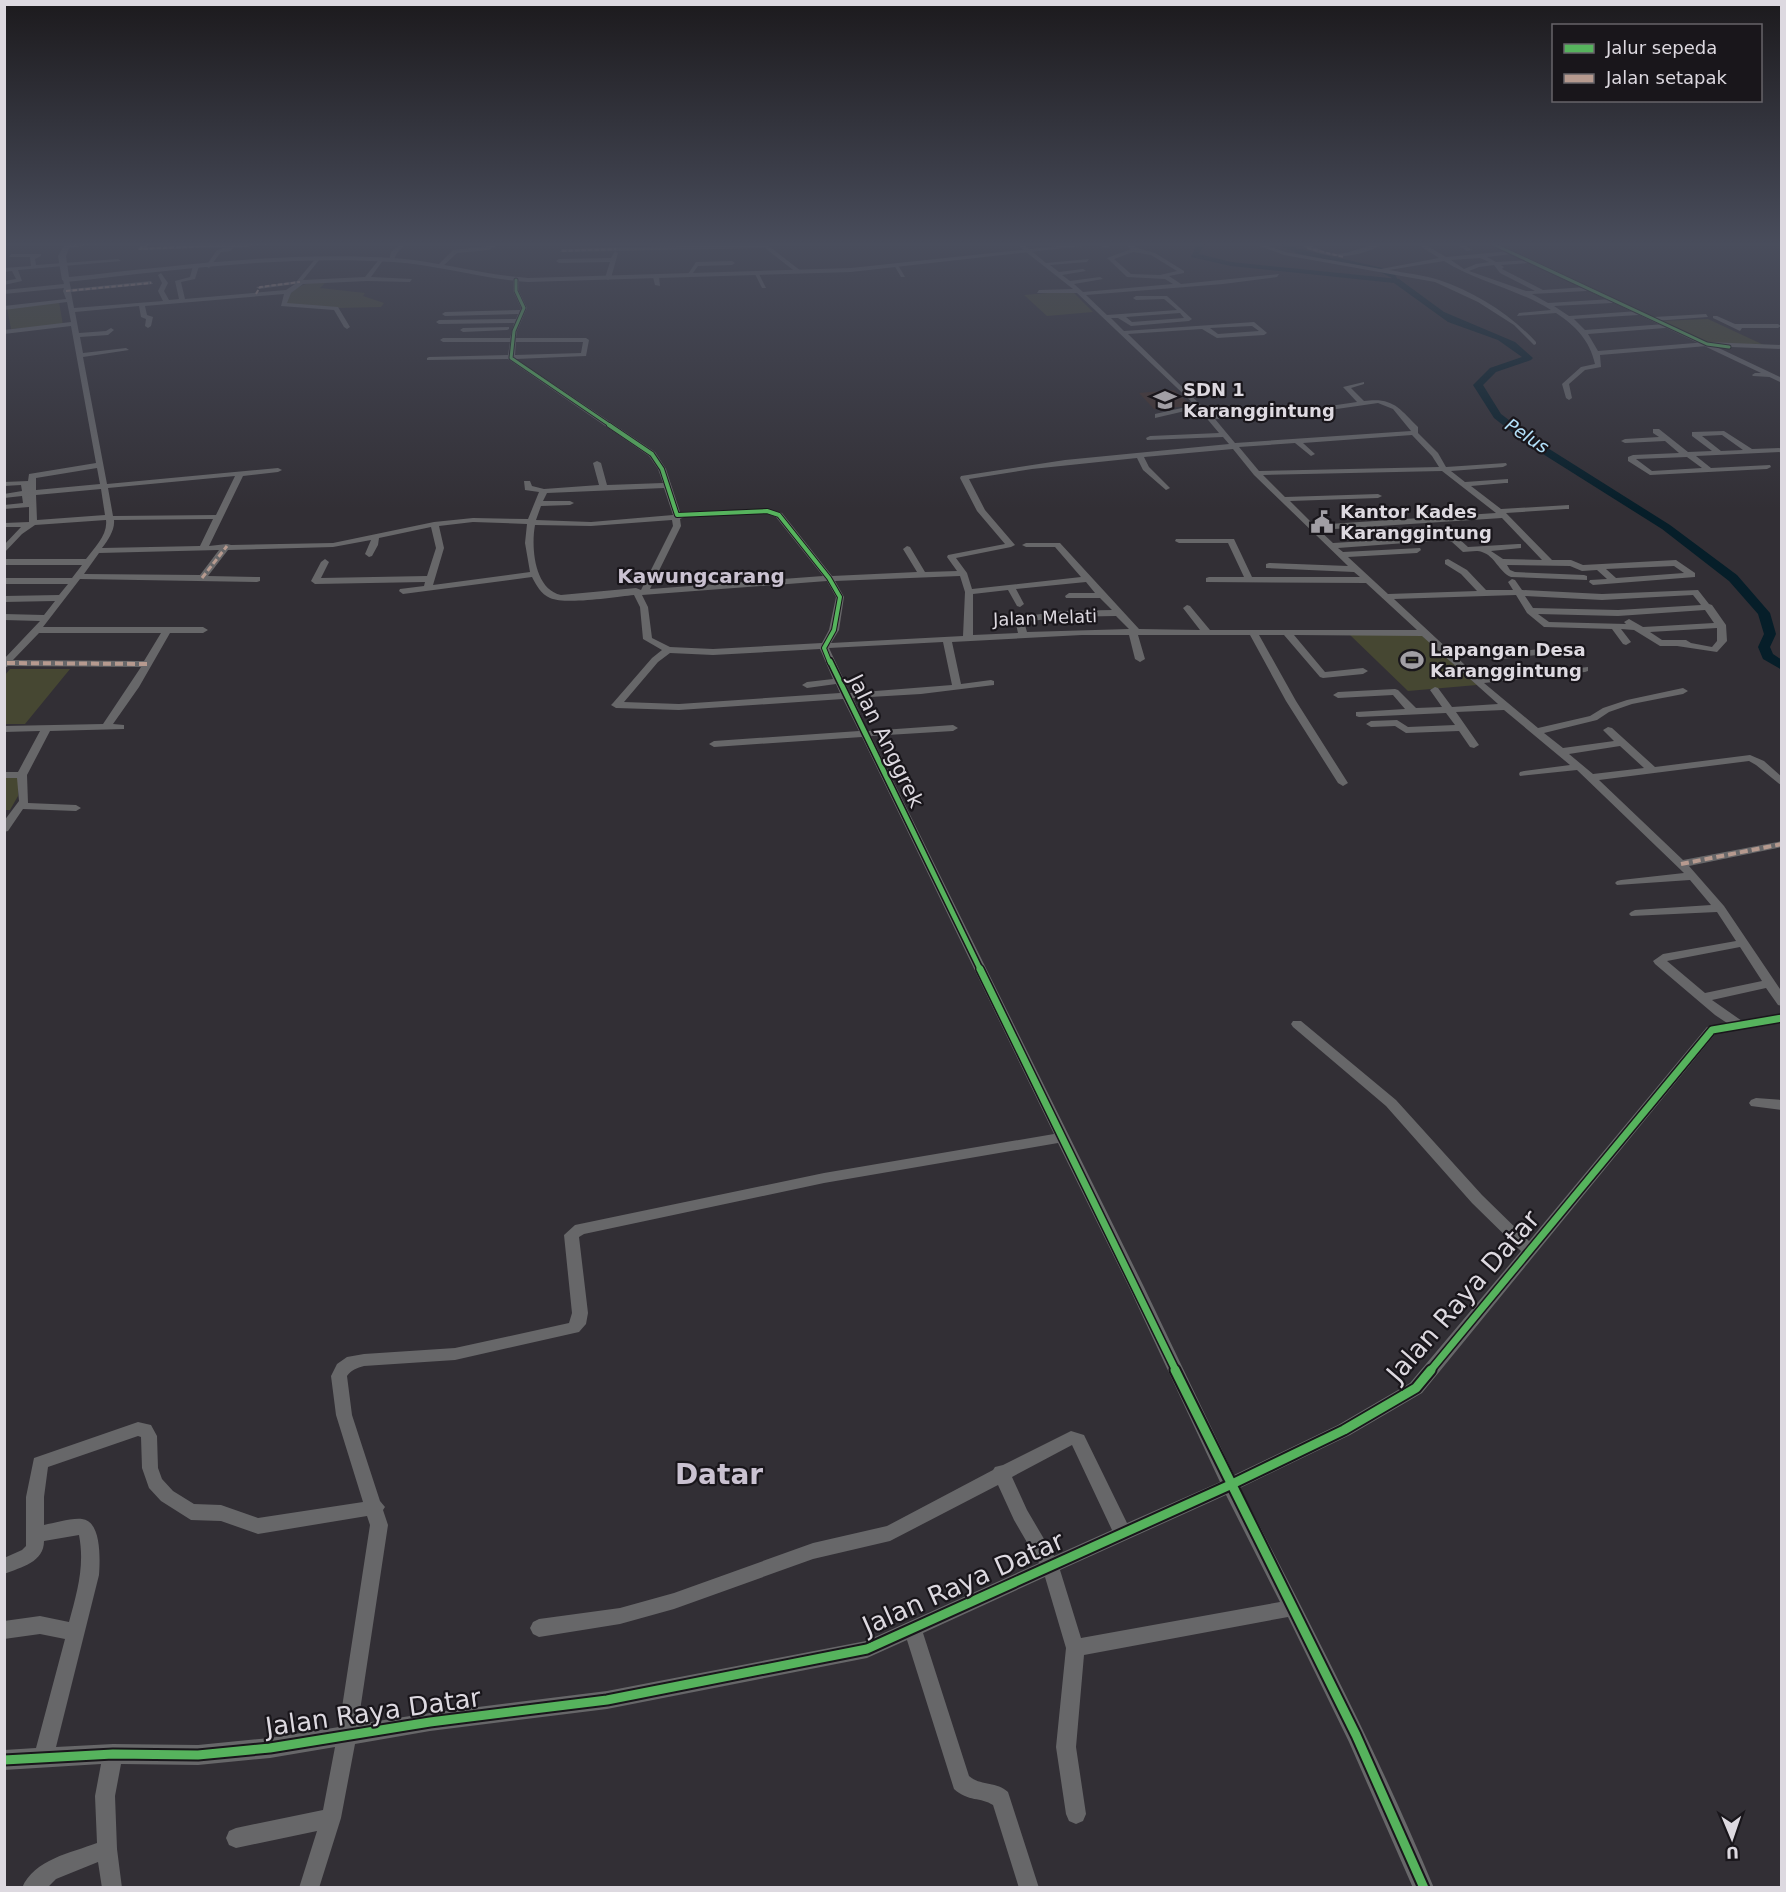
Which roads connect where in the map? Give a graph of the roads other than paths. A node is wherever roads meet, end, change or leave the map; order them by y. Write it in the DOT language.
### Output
graph roads {
  1 [pos="109,332"];
  2 [pos="514,332"];
  3 [pos="1132,332"];
  4 [pos="1211,332"];
  5 [pos="1263,332"];
  6 [pos="1524,332"];
  7 [pos="1584,332"];
  8 [pos="1680,332"];
  9 [pos="1122,333"];
  10 [pos="77,335"];
  11 [pos="1756,336"];
  12 [pos="475,339"];
  13 [pos="443,340"];
  14 [pos="512,340"];
  15 [pos="1534,343"];
  16 [pos="1707,344"];
  17 [pos="1777,345"];
  18 [pos="472,347"];
  19 [pos="126,350"];
  20 [pos="1726,350"];
  21 [pos="1596,353"];
  22 [pos="80,355"];
  23 [pos="510,357"];
  24 [pos="429,360"];
  25 [pos="1755,375"];
  26 [pos="1770,375"];
  27 [pos="1782,381"];
  28 [pos="1362,383"];
  29 [pos="1569,398"];
  30 [pos="1362,403"];
  31 [pos="1200,406"];
  32 [pos="1168,413"];
  33 [pos="1158,416"];
  34 [pos="1210,417"];
  35 [pos="1687,427"];
  36 [pos="1176,429"];
  37 [pos="1656,431"];
  38 [pos="1414,433"];
  39 [pos="1695,434"];
  40 [pos="1224,435"];
  41 [pos="1150,438"];
  42 [pos="1666,439"];
  43 [pos="1296,440"];
  44 [pos="1768,441"];
  45 [pos="1233,446"];
  46 [pos="1781,450"];
  47 [pos="1747,451"];
  48 [pos="1719,453"];
  49 [pos="1311,454"];
  50 [pos="1686,454"];
  51 [pos="1638,456"];
  52 [pos="1140,457"];
  53 [pos="1323,460"];
  54 [pos="597,463"];
  55 [pos="100,465"];
  56 [pos="1503,465"];
  57 [pos="1767,467"];
  58 [pos="1329,469"];
  59 [pos="1444,469"];
  60 [pos="278,470"];
  61 [pos="1709,470"];
  62 [pos="1257,472"];
  63 [pos="240,473"];
  64 [pos="1777,474"];
  65 [pos="32,476"];
  66 [pos="1505,481"];
  67 [pos="4,482"];
  68 [pos="527,483"];
  69 [pos="667,484"];
  70 [pos="1463,484"];
  71 [pos="105,485"];
  72 [pos="603,486"];
  73 [pos="1166,488"];
  74 [pos="544,491"];
  75 [pos="30,493"];
  76 [pos="4,496"];
  77 [pos="1378,496"];
  78 [pos="1283,499"];
  79 [pos="570,503"];
  80 [pos="538,504"];
  81 [pos="4,507"];
  82 [pos="1566,507"];
  83 [pos="1502,513"];
  84 [pos="110,517"];
  85 [pos="219,517"];
  86 [pos="678,517"];
  87 [pos="531,522"];
  88 [pos="32,524"];
  89 [pos="434,524"];
  90 [pos="4,525"];
  91 [pos="1312,528"];
  92 [pos="375,537"];
  93 [pos="14,538"];
  94 [pos="4,539"];
  95 [pos="1179,541"];
  96 [pos="1026,545"];
  97 [pos="227,546"];
  98 [pos="1331,546"];
  99 [pos="1518,546"];
  100 [pos="204,547"];
  101 [pos="908,549"];
  102 [pos="1417,550"];
  103 [pos="4,551"];
  104 [pos="96,551"];
  105 [pos="1487,552"];
  106 [pos="369,554"];
  107 [pos="1341,555"];
  108 [pos="4,562"];
  109 [pos="18,562"];
  110 [pos="87,562"];
  111 [pos="325,562"];
  112 [pos="1448,562"];
  113 [pos="1501,562"];
  114 [pos="1548,564"];
  115 [pos="1269,566"];
  116 [pos="1599,567"];
  117 [pos="1355,569"];
  118 [pos="963,573"];
  119 [pos="534,574"];
  120 [pos="923,575"];
  121 [pos="75,578"];
  122 [pos="202,578"];
  123 [pos="829,578"];
  124 [pos="257,579"];
  125 [pos="430,579"];
  126 [pos="1086,579"];
  127 [pos="1209,580"];
  128 [pos="1249,580"];
  129 [pos="1367,580"];
  130 [pos="5,581"];
  131 [pos="1614,581"];
  132 [pos="1512,582"];
  133 [pos="1593,582"];
  134 [pos="1547,585"];
  135 [pos="1011,588"];
  136 [pos="426,590"];
  137 [pos="403,591"];
  138 [pos="641,591"];
  139 [pos="969,592"];
  140 [pos="1484,593"];
  141 [pos="1104,595"];
  142 [pos="1521,595"];
  143 [pos="1068,596"];
  144 [pos="1555,596"];
  145 [pos="1588,596"];
  146 [pos="1387,597"];
  147 [pos="1602,597"];
  148 [pos="62,598"];
  149 [pos="4,599"];
  150 [pos="1020,604"];
  151 [pos="1708,607"];
  152 [pos="1186,608"];
  153 [pos="1530,611"];
  154 [pos="1119,613"];
  155 [pos="1618,613"];
  156 [pos="4,617"];
  157 [pos="47,618"];
  158 [pos="1721,625"];
  159 [pos="1614,627"];
  160 [pos="1637,628"];
  161 [pos="37,630"];
  162 [pos="164,630"];
  163 [pos="203,630"];
  164 [pos="1134,632"];
  165 [pos="1207,632"];
  166 [pos="1253,633"];
  167 [pos="1287,633"];
  168 [pos="1424,633"];
  169 [pos="1023,635"];
  170 [pos="968,638"];
  171 [pos="947,640"];
  172 [pos="1626,642"];
  173 [pos="824,648"];
  174 [pos="664,649"];
  175 [pos="1567,649"];
  176 [pos="1140,659"];
  177 [pos="6,664"];
  178 [pos="148,664"];
  179 [pos="1585,669"];
  180 [pos="1363,671"];
  181 [pos="1514,677"];
  182 [pos="838,681"];
  183 [pos="1477,681"];
  184 [pos="991,683"];
  185 [pos="807,685"];
  186 [pos="957,686"];
  187 [pos="1436,690"];
  188 [pos="1683,691"];
  189 [pos="845,695"];
  190 [pos="1338,695"];
  191 [pos="1503,705"];
  192 [pos="1446,709"];
  193 [pos="1413,711"];
  194 [pos="1359,714"];
  195 [pos="1371,724"];
  196 [pos="106,727"];
  197 [pos="120,727"];
  198 [pos="47,728"];
  199 [pos="953,728"];
  200 [pos="1462,728"];
  201 [pos="4,729"];
  202 [pos="1608,730"];
  203 [pos="1535,732"];
  204 [pos="863,734"];
  205 [pos="1622,743"];
  206 [pos="714,744"];
  207 [pos="1474,745"];
  208 [pos="1559,752"];
  209 [pos="1579,767"];
  210 [pos="1652,770"];
  211 [pos="1524,774"];
  212 [pos="4,775"];
  213 [pos="22,775"];
  214 [pos="1589,778"];
  215 [pos="1343,783"];
  216 [pos="1782,783"];
  217 [pos="21,806"];
  218 [pos="76,808"];
  219 [pos="4,829"];
  220 [pos="1782,844"];
  221 [pos="1681,864"];
  222 [pos="1693,876"];
  223 [pos="1621,883"];
  224 [pos="1720,908"];
  225 [pos="1635,914"];
  226 [pos="1743,943"];
  227 [pos="1770,983"];
  228 [pos="1702,998"];
  229 [pos="1782,1002"];
  230 [pos="1782,1018"];
  231 [pos="1297,1024"];
  232 [pos="1738,1025"];
  233 [pos="1756,1103"];
  234 [pos="1782,1105"];
  235 [pos="1063,1137"];
  236 [pos="1529,1250"];
  237 [pos="1001,1472"];
  238 [pos="1230,1485"];
  239 [pos="376,1507"];
  240 [pos="36,1534"];
  241 [pos="1123,1534"];
  242 [pos="4,1566"];
  243 [pos="1050,1566"];
  244 [pos="1294,1608"];
  245 [pos="539,1628"];
  246 [pos="912,1628"];
  247 [pos="4,1630"];
  248 [pos="74,1632"];
  249 [pos="1075,1648"];
  250 [pos="347,1736"];
  251 [pos="113,1754"];
  252 [pos="44,1757"];
  253 [pos="4,1760"];
  254 [pos="1076,1814"];
  255 [pos="331,1818"];
  256 [pos="236,1838"];
  257 [pos="107,1849"];
  258 [pos="32,1887"];
  259 [pos="112,1887"];
  260 [pos="309,1887"];
  261 [pos="1029,1887"];
  262 [pos="1424,1887"];
  1 -- 10 [label="street"];
  2 -- 14 [label="street"];
  3 -- 9 [label="street"];
  4 -- 5 [label="street"];
  6 -- 15 [label="street"];
  7 -- 21 [label="street"];
  8 -- 16 [label="main road"];
  9 -- 31 [label="street"];
  10 -- 22 [label="street"];
  11 -- 17 [label="street"];
  12 -- 13 [label="street"];
  12 -- 14 [label="street"];
  12 -- 18 [label="street"];
  14 -- 23 [label="street"];
  14 -- 23 [label="street"];
  16 -- 20 [label="main road"];
  16 -- 21 [label="street"];
  17 -- 20 [label="street"];
  19 -- 22 [label="street"];
  20 -- 26 [label="main road"];
  21 -- 29 [label="street"];
  22 -- 55 [label="street"];
  23 -- 24 [label="street"];
  23 -- 69 [label="street"];
  25 -- 26 [label="street"];
  26 -- 27 [label="main road"];
  28 -- 30 [label="street"];
  30 -- 34 [label="street"];
  30 -- 38 [label="street"];
  31 -- 32 [label="street"];
  31 -- 34 [label="street"];
  32 -- 33 [label="street"];
  32 -- 36 [label="street"];
  34 -- 40 [label="street"];
  35 -- 39 [label="street"];
  36 -- 40 [label="street"];
  36 -- 41 [label="street"];
  37 -- 42 [label="street"];
  38 -- 43 [label="street"];
  38 -- 59 [label="street"];
  39 -- 47 [label="street"];
  39 -- 48 [label="street"];
  40 -- 45 [label="street"];
  42 -- 50 [label="street"];
  42 -- 51 [label="street"];
  43 -- 45 [label="street"];
  43 -- 49 [label="street"];
  44 -- 46 [label="street"];
  45 -- 52 [label="street"];
  45 -- 62 [label="street"];
  46 -- 47 [label="street"];
  47 -- 48 [label="street"];
  47 -- 57 [label="street"];
  48 -- 50 [label="street"];
  50 -- 51 [label="street"];
  50 -- 61 [label="street"];
  51 -- 61 [label="street"];
  52 -- 73 [label="street"];
  52 -- 118 [label="street"];
  53 -- 58 [label="street"];
  54 -- 72 [label="street"];
  55 -- 65 [label="street"];
  55 -- 71 [label="street"];
  56 -- 59 [label="street"];
  57 -- 61 [label="street"];
  57 -- 64 [label="street"];
  58 -- 59 [label="street"];
  58 -- 62 [label="street"];
  59 -- 70 [label="street"];
  60 -- 63 [label="street"];
  62 -- 78 [label="street"];
  63 -- 71 [label="street"];
  63 -- 85 [label="street"];
  65 -- 67 [label="street"];
  65 -- 75 [label="street"];
  66 -- 70 [label="street"];
  67 -- 75 [label="street"];
  68 -- 74 [label="street"];
  69 -- 72 [label="street"];
  69 -- 86 [label="street"];
  70 -- 83 [label="street"];
  71 -- 75 [label="street"];
  71 -- 84 [label="street"];
  72 -- 74 [label="street"];
  74 -- 80 [label="street"];
  75 -- 76 [label="street"];
  75 -- 81 [label="street"];
  75 -- 88 [label="street"];
  77 -- 78 [label="street"];
  78 -- 91 [label="street"];
  79 -- 80 [label="street"];
  80 -- 87 [label="street"];
  82 -- 83 [label="street"];
  83 -- 91 [label="street"];
  83 -- 114 [label="street"];
  84 -- 85 [label="street"];
  84 -- 88 [label="street"];
  84 -- 104 [label="street"];
  85 -- 100 [label="street"];
  86 -- 87 [label="street"];
  86 -- 123 [label="street"];
  86 -- 138 [label="street"];
  87 -- 89 [label="street"];
  87 -- 119 [label="street"];
  88 -- 90 [label="street"];
  88 -- 93 [label="street"];
  89 -- 92 [label="street"];
  89 -- 125 [label="street"];
  91 -- 98 [label="street"];
  92 -- 97 [label="street"];
  92 -- 106 [label="street"];
  93 -- 94 [label="street"];
  93 -- 103 [label="street"];
  95 -- 128 [label="street"];
  96 -- 126 [label="street"];
  97 -- 100 [label="street"];
  97 -- 122 [label="street"];
  98 -- 105 [label="street"];
  98 -- 107 [label="street"];
  99 -- 105 [label="street"];
  100 -- 104 [label="street"];
  101 -- 120 [label="street"];
  102 -- 107 [label="street"];
  104 -- 110 [label="street"];
  105 -- 113 [label="street"];
  107 -- 117 [label="street"];
  108 -- 109 [label="street"];
  109 -- 110 [label="street"];
  109 -- 130 [label="street"];
  110 -- 121 [label="street"];
  111 -- 125 [label="street"];
  112 -- 140 [label="street"];
  113 -- 114 [label="street"];
  113 -- 145 [label="street"];
  114 -- 116 [label="street"];
  115 -- 117 [label="street"];
  116 -- 131 [label="street"];
  116 -- 131 [label="street"];
  117 -- 129 [label="street"];
  118 -- 120 [label="street"];
  118 -- 139 [label="street"];
  119 -- 136 [label="street"];
  119 -- 138 [label="street"];
  120 -- 123 [label="street"];
  121 -- 122 [label="street"];
  121 -- 130 [label="street"];
  121 -- 148 [label="street"];
  122 -- 124 [label="street"];
  123 -- 138 [label="street"];
  123 -- 173 [label="street"];
  125 -- 136 [label="street"];
  126 -- 135 [label="street"];
  126 -- 141 [label="street"];
  127 -- 128 [label="street"];
  128 -- 129 [label="street"];
  129 -- 146 [label="street"];
  131 -- 133 [label="street"];
  132 -- 142 [label="street"];
  134 -- 144 [label="street"];
  135 -- 139 [label="street"];
  135 -- 150 [label="street"];
  136 -- 137 [label="street"];
  138 -- 174 [label="street"];
  139 -- 170 [label="street"];
  140 -- 142 [label="street"];
  140 -- 146 [label="street"];
  141 -- 143 [label="street"];
  141 -- 154 [label="street"];
  142 -- 144 [label="street"];
  142 -- 153 [label="street"];
  144 -- 145 [label="street"];
  145 -- 147 [label="street"];
  146 -- 168 [label="street"];
  147 -- 151 [label="street"];
  147 -- 155 [label="street"];
  148 -- 149 [label="street"];
  148 -- 157 [label="street"];
  151 -- 155 [label="street"];
  151 -- 158 [label="street"];
  152 -- 165 [label="street"];
  153 -- 155 [label="street"];
  153 -- 159 [label="street"];
  154 -- 164 [label="street"];
  154 -- 169 [label="street"];
  155 -- 160 [label="street"];
  156 -- 157 [label="street"];
  157 -- 161 [label="street"];
  158 -- 160 [label="street"];
  158 -- 160 [label="street"];
  159 -- 160 [label="street"];
  159 -- 172 [label="street"];
  161 -- 162 [label="street"];
  161 -- 177 [label="street"];
  162 -- 163 [label="street"];
  162 -- 178 [label="street"];
  164 -- 165 [label="street, Jalan Melati"];
  164 -- 169 [label="street, Jalan Melati"];
  164 -- 176 [label="street"];
  165 -- 166 [label="street, Jalan Melati"];
  166 -- 167 [label="street, Jalan Melati"];
  166 -- 215 [label="street"];
  167 -- 168 [label="street, Jalan Melati"];
  167 -- 180 [label="street"];
  168 -- 183 [label="street"];
  169 -- 170 [label="street, Jalan Melati"];
  170 -- 171 [label="street, Jalan Melati"];
  171 -- 173 [label="street, Jalan Melati"];
  171 -- 186 [label="street"];
  173 -- 174 [label="street, Jalan Melati"];
  173 -- 182 [label="street, Jalan Anggrek"];
  174 -- 189 [label="street"];
  175 -- 181 [label="street"];
  177 -- 178 [label="street"];
  178 -- 196 [label="street"];
  179 -- 181 [label="street"];
  181 -- 183 [label="street"];
  182 -- 185 [label="street"];
  182 -- 189 [label="street, Jalan Anggrek"];
  183 -- 191 [label="street"];
  184 -- 186 [label="street"];
  186 -- 189 [label="street"];
  187 -- 192 [label="street"];
  188 -- 203 [label="street"];
  189 -- 204 [label="street, Jalan Anggrek"];
  190 -- 193 [label="street"];
  191 -- 192 [label="street"];
  191 -- 203 [label="street"];
  192 -- 193 [label="street"];
  192 -- 200 [label="street"];
  193 -- 194 [label="street"];
  195 -- 200 [label="street"];
  196 -- 197 [label="street"];
  196 -- 198 [label="street"];
  198 -- 201 [label="street"];
  198 -- 213 [label="street"];
  199 -- 204 [label="street"];
  200 -- 207 [label="street"];
  202 -- 205 [label="street"];
  203 -- 208 [label="street"];
  204 -- 206 [label="street"];
  204 -- 235 [label="street, Jalan Anggrek"];
  205 -- 208 [label="street"];
  205 -- 210 [label="street"];
  208 -- 209 [label="street"];
  209 -- 211 [label="street"];
  209 -- 214 [label="street"];
  210 -- 214 [label="street"];
  210 -- 216 [label="street"];
  212 -- 213 [label="street"];
  213 -- 217 [label="street"];
  214 -- 221 [label="street"];
  217 -- 218 [label="street"];
  217 -- 219 [label="street"];
  220 -- 221 [label="street"];
  221 -- 222 [label="street"];
  222 -- 223 [label="street"];
  222 -- 224 [label="street"];
  224 -- 225 [label="street"];
  224 -- 226 [label="street"];
  226 -- 227 [label="street"];
  226 -- 228 [label="street"];
  227 -- 228 [label="street"];
  227 -- 229 [label="street"];
  228 -- 232 [label="street"];
  230 -- 232 [label="street, Jalan Raya Datar"];
  231 -- 236 [label="street"];
  232 -- 236 [label="street, Jalan Raya Datar"];
  233 -- 234 [label="street"];
  235 -- 238 [label="street, Jalan Anggrek"];
  235 -- 239 [label="street"];
  236 -- 238 [label="street, Jalan Raya Datar"];
  237 -- 241 [label="street"];
  237 -- 243 [label="street"];
  237 -- 245 [label="street"];
  238 -- 241 [label="street, Jalan Raya Datar"];
  238 -- 244 [label="street, Jalan Anggrek"];
  239 -- 240 [label="street"];
  239 -- 250 [label="street"];
  240 -- 242 [label="street"];
  240 -- 248 [label="street"];
  241 -- 243 [label="street, Jalan Raya Datar"];
  243 -- 246 [label="street, Jalan Raya Datar"];
  243 -- 249 [label="street"];
  244 -- 249 [label="street"];
  244 -- 262 [label="street, Jalan Anggrek"];
  246 -- 250 [label="street, Jalan Raya Datar"];
  246 -- 261 [label="street"];
  247 -- 248 [label="street"];
  248 -- 252 [label="street"];
  249 -- 254 [label="street"];
  250 -- 251 [label="street, Jalan Raya Datar"];
  250 -- 255 [label="street"];
  251 -- 252 [label="street, Jalan Raya Datar"];
  251 -- 257 [label="street"];
  252 -- 253 [label="street, Jalan Raya Datar"];
  255 -- 256 [label="street"];
  255 -- 260 [label="street"];
  257 -- 258 [label="street"];
  257 -- 259 [label="street"];
}
